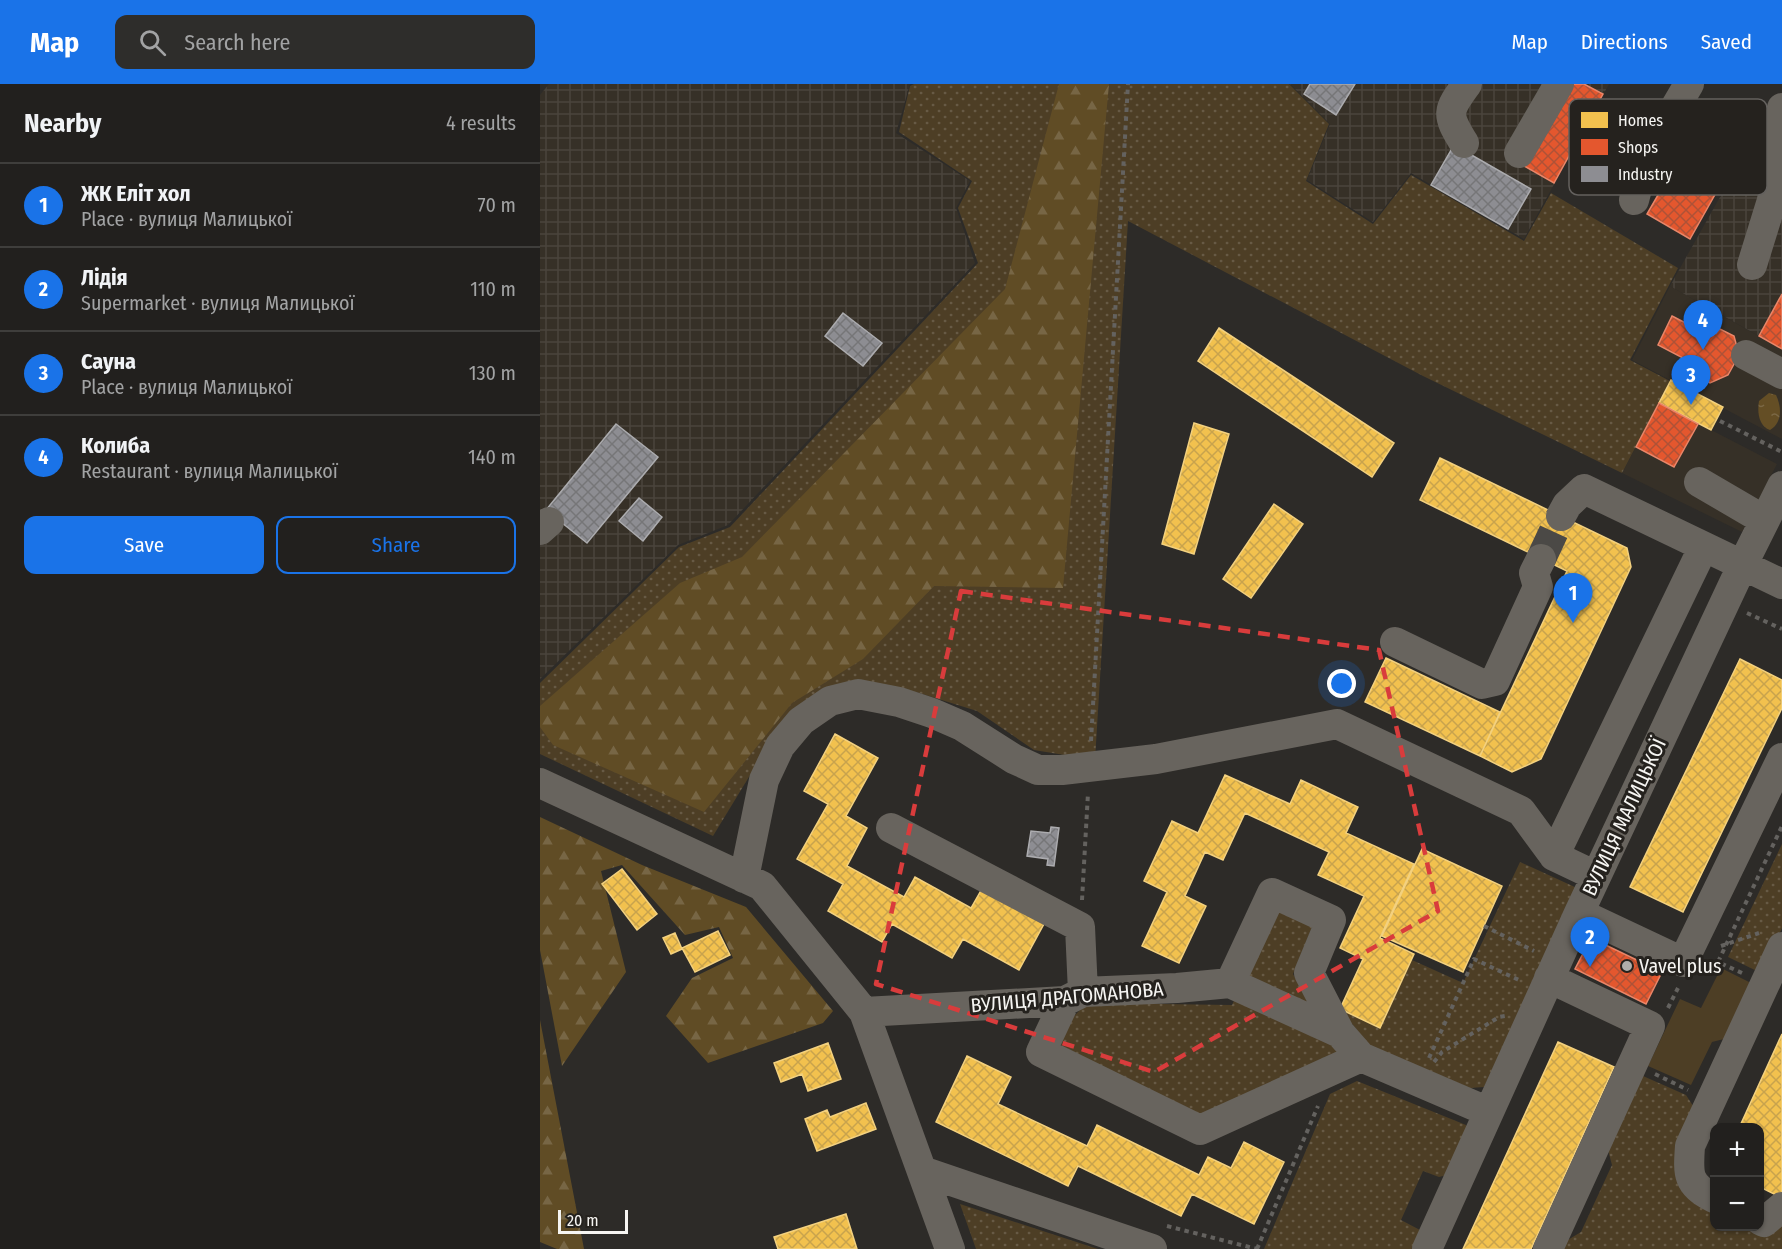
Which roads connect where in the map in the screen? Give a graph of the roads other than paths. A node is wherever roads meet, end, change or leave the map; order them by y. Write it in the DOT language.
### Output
graph roads {
  1 [pos="1467,84"];
  2 [pos="1559,84"];
  3 [pos="1689,84"];
  4 [pos="1680,99"];
  5 [pos="1782,108"];
  6 [pos="1464,143"];
  7 [pos="1519,153"];
  8 [pos="1635,195"];
  9 [pos="1634,200"];
  10 [pos="1752,265"];
  11 [pos="1746,355"];
  12 [pos="1782,374"];
  13 [pos="1699,482"];
  14 [pos="1782,486"];
  15 [pos="1561,516"];
  16 [pos="1764,520"];
  17 [pos="1703,548"];
  18 [pos="1541,559"];
  19 [pos="1742,566"];
  20 [pos="1782,584"];
  21 [pos="1395,642"];
  22 [pos="1782,758"];
  23 [pos="540,783"];
  24 [pos="891,828"];
  25 [pos="1554,856"];
  26 [pos="1596,876"];
  27 [pos="744,878"];
  28 [pos="1579,913"];
  29 [pos="1772,939"];
  30 [pos="1230,983"];
  31 [pos="1546,985"];
  32 [pos="1074,996"];
  33 [pos="864,1012"];
  34 [pos="1340,1033"];
  35 [pos="1361,1057"];
  36 [pos="1489,1112"];
  37 [pos="922,1172"];
  38 [pos="1710,1196"];
  39 [pos="1782,1208"];
  40 [pos="1764,1222"];
  41 [pos="950,1249"];
  42 [pos="1152,1249"];
  43 [pos="1427,1249"];
  44 [pos="1548,1249"];
  1 -- 6 [label="street"];
  2 -- 7 [label="street"];
  3 -- 4 [label="street"];
  5 -- 10 [label="street"];
  8 -- 9 [label="street"];
  11 -- 12 [label="street"];
  13 -- 16 [label="street"];
  14 -- 16 [label="street, ВУЛИЦЯ МАЛИЦЬКОЇ"];
  15 -- 17 [label="street"];
  16 -- 19 [label="street, ВУЛИЦЯ МАЛИЦЬКОЇ"];
  17 -- 19 [label="street"];
  17 -- 25 [label="street"];
  18 -- 21 [label="street"];
  19 -- 20 [label="street"];
  19 -- 26 [label="street, ВУЛИЦЯ МАЛИЦЬКОЇ"];
  22 -- 28 [label="street"];
  23 -- 27 [label="street"];
  24 -- 32 [label="street"];
  25 -- 26 [label="street"];
  25 -- 27 [label="street"];
  26 -- 28 [label="street, ВУЛИЦЯ МАЛИЦЬКОЇ"];
  27 -- 33 [label="street"];
  28 -- 31 [label="street, ВУЛИЦЯ МАЛИЦЬКОЇ"];
  29 -- 38 [label="street"];
  30 -- 32 [label="street, ВУЛИЦЯ ДРАГОМАНОВА"];
  30 -- 34 [label="street, ВУЛИЦЯ ДРАГОМАНОВА"];
  30 -- 34 [label="street"];
  31 -- 36 [label="street, ВУЛИЦЯ МАЛИЦЬКОЇ"];
  31 -- 44 [label="street"];
  32 -- 33 [label="street, ВУЛИЦЯ ДРАГОМАНОВА"];
  32 -- 35 [label="street"];
  33 -- 37 [label="street"];
  34 -- 35 [label="street, ВУЛИЦЯ ДРАГОМАНОВА"];
  35 -- 36 [label="street, ВУЛИЦЯ ДРАГОМАНОВА"];
  36 -- 43 [label="street, ВУЛИЦЯ МАЛИЦЬКОЇ"];
  37 -- 41 [label="street"];
  37 -- 42 [label="street"];
  39 -- 40 [label="street"];
}
